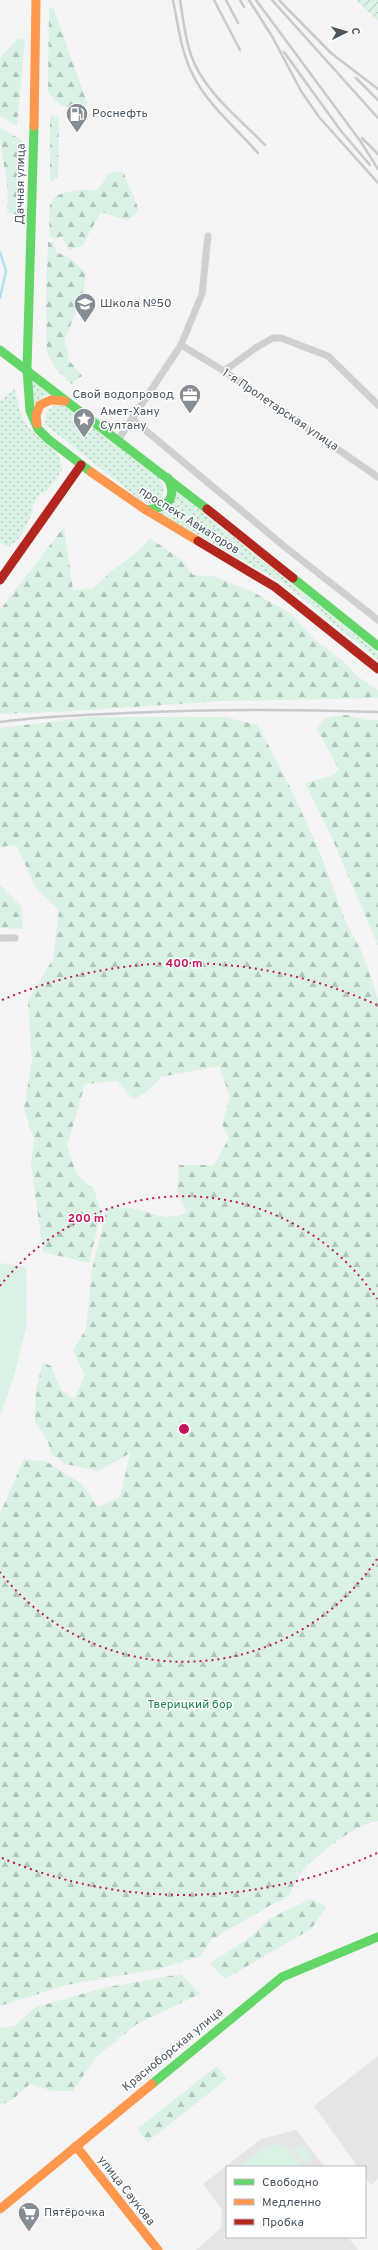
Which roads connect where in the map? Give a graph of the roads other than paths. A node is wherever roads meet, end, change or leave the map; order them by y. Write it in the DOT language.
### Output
graph roads {
  1 [pos="36,0"];
  2 [pos="208,236"];
  3 [pos="181,345"];
  4 [pos="0,350"];
  5 [pos="27,369"];
  6 [pos="224,371"];
  7 [pos="68,402"];
  8 [pos="378,405"];
  9 [pos="132,419"];
  10 [pos="38,429"];
  11 [pos="118,440"];
  12 [pos="81,465"];
  13 [pos="378,477"];
  14 [pos="168,478"];
  15 [pos="146,510"];
  16 [pos="0,580"];
  17 [pos="378,620"];
  18 [pos="378,646"];
  19 [pos="378,669"];
  20 [pos="0,938"];
  21 [pos="15,938"];
  22 [pos="378,1937"];
  23 [pos="76,2146"];
  24 [pos="0,2209"];
  25 [pos="158,2250"];
  1 -- 5 [label="main road, Дачная улица"];
  2 -- 3 [label="street"];
  3 -- 6 [label="street, 1-я Пролетарская улица"];
  3 -- 9 [label="street"];
  4 -- 5 [label="main road, проспект Авиаторов"];
  5 -- 7 [label="main road, проспект Авиаторов"];
  5 -- 10 [label="main road, проспект Авиаторов"];
  6 -- 8 [label="street"];
  6 -- 13 [label="street, 1-я Пролетарская улица"];
  7 -- 10 [label="main road"];
  7 -- 11 [label="main road, проспект Авиаторов"];
  9 -- 11 [label="street"];
  9 -- 17 [label="street"];
  10 -- 12 [label="main road, проспект Авиаторов"];
  11 -- 14 [label="main road, проспект Авиаторов"];
  12 -- 15 [label="main road, проспект Авиаторов"];
  12 -- 16 [label="main road"];
  14 -- 15 [label="main road"];
  14 -- 18 [label="main road, проспект Авиаторов"];
  15 -- 19 [label="main road, проспект Авиаторов"];
  20 -- 21 [label="street"];
  22 -- 23 [label="main road, Красноборская улица"];
  23 -- 24 [label="main road, Красноборская улица"];
  23 -- 25 [label="main road, улица Саукова"];
}
